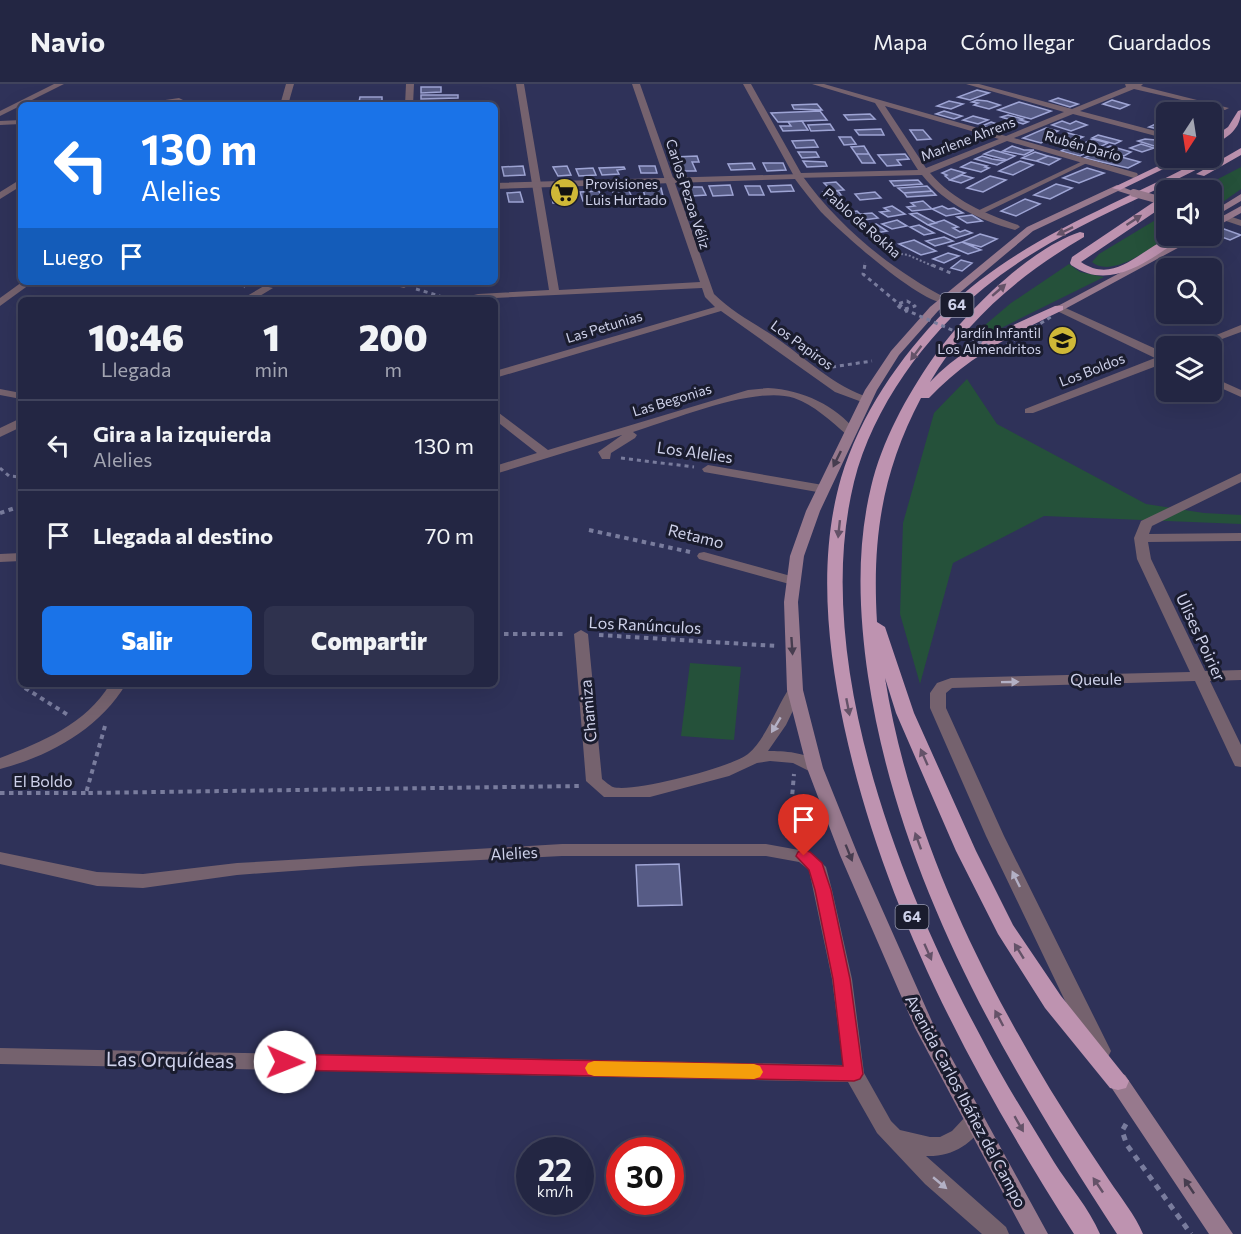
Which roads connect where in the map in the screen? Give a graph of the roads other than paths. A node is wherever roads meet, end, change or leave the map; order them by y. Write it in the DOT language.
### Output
graph roads {
  1 [pos="60,84"];
  2 [pos="290,84"];
  3 [pos="410,84"];
  4 [pos="520,84"];
  5 [pos="636,84"];
  6 [pos="747,84"];
  7 [pos="816,84"];
  8 [pos="970,84"];
  9 [pos="1133,85"];
  10 [pos="178,100"];
  11 [pos="21,102"];
  12 [pos="161,102"];
  13 [pos="285,102"];
  14 [pos="409,102"];
  15 [pos="879,103"];
  16 [pos="18,104"];
  17 [pos="1225,108"];
  18 [pos="1074,111"];
  19 [pos="1241,112"];
  20 [pos="0,114"];
  21 [pos="18,122"];
  22 [pos="0,123"];
  23 [pos="1156,134"];
  24 [pos="1222,136"];
  25 [pos="1008,138"];
  26 [pos="1232,144"];
  27 [pos="1222,150"];
  28 [pos="1241,151"];
  29 [pos="1087,161"];
  30 [pos="1160,168"];
  31 [pos="1189,168"];
  32 [pos="925,172"];
  33 [pos="1134,175"];
  34 [pos="798,176"];
  35 [pos="669,180"];
  36 [pos="1189,180"];
  37 [pos="0,184"];
  38 [pos="18,184"];
  39 [pos="18,185"];
  40 [pos="535,185"];
  41 [pos="498,186"];
  42 [pos="1117,188"];
  43 [pos="0,196"];
  44 [pos="1241,197"];
  45 [pos="1156,198"];
  46 [pos="1156,199"];
  47 [pos="1156,206"];
  48 [pos="1241,209"];
  49 [pos="1222,211"];
  50 [pos="977,213"];
  51 [pos="1222,218"];
  52 [pos="1226,218"];
  53 [pos="1241,223"];
  54 [pos="1015,227"];
  55 [pos="1161,246"];
  56 [pos="1177,246"];
  57 [pos="24,285"];
  58 [pos="704,285"];
  59 [pos="268,288"];
  60 [pos="555,294"];
  61 [pos="251,297"];
  62 [pos="478,297"];
  63 [pos="944,301"];
  64 [pos="0,303"];
  65 [pos="722,308"];
  66 [pos="1056,312"];
  67 [pos="1241,328"];
  68 [pos="1220,336"];
  69 [pos="1156,354"];
  70 [pos="1156,362"];
  71 [pos="498,374"];
  72 [pos="1222,385"];
  73 [pos="0,392"];
  74 [pos="1241,394"];
  75 [pos="18,395"];
  76 [pos="866,400"];
  77 [pos="1029,411"];
  78 [pos="498,416"];
  79 [pos="902,421"];
  80 [pos="18,424"];
  81 [pos="631,428"];
  82 [pos="850,432"];
  83 [pos="0,433"];
  84 [pos="545,454"];
  85 [pos="606,456"];
  86 [pos="498,469"];
  87 [pos="708,469"];
  88 [pos="1241,477"];
  89 [pos="823,489"];
  90 [pos="1241,537"];
  91 [pos="1141,538"];
  92 [pos="704,556"];
  93 [pos="18,557"];
  94 [pos="0,558"];
  95 [pos="793,582"];
  96 [pos="868,598"];
  97 [pos="581,633"];
  98 [pos="1241,675"];
  99 [pos="1199,677"];
  100 [pos="116,687"];
  101 [pos="795,690"];
  102 [pos="754,758"];
  103 [pos="1241,762"];
  104 [pos="0,764"];
  105 [pos="815,768"];
  106 [pos="0,858"];
  107 [pos="0,1056"];
  108 [pos="854,1074"];
  109 [pos="1118,1081"];
  110 [pos="974,1121"];
  111 [pos="884,1127"];
  112 [pos="998,1234"];
  113 [pos="1037,1234"];
  114 [pos="1088,1234"];
  115 [pos="1131,1234"];
  116 [pos="1222,1234"];
  1 -- 11 [label="street"];
  2 -- 13 [label="street"];
  3 -- 14 [label="street"];
  4 -- 40 [label="street"];
  5 -- 35 [label="street, Carlos Pezoa Véliz"];
  6 -- 34 [label="street, Pablo de Rokha"];
  7 -- 15 [label="street, Rubén Darío"];
  8 -- 18 [label="street"];
  9 -- 17 [label="street"];
  9 -- 18 [label="street, Marlene Ahrens"];
  10 -- 12 [label="street"];
  15 -- 25 [label="street, Rubén Darío"];
  15 -- 32 [label="street"];
  16 -- 20 [label="street"];
  18 -- 23 [label="street"];
  18 -- 25 [label="street, Marlene Ahrens"];
  19 -- 24 [label="highway"];
  21 -- 22 [label="street"];
  25 -- 29 [label="street, Rubén Darío"];
  25 -- 32 [label="street, Marlene Ahrens"];
  26 -- 27 [label="highway, 64"];
  28 -- 36 [label="highway, 64"];
  29 -- 33 [label="street, Rubén Darío"];
  29 -- 50 [label="lane"];
  30 -- 42 [label="highway"];
  31 -- 114 [label="highway, Avenida Carlos Ibáñez del Campo / 64, one-way"];
  32 -- 34 [label="street, Marlene Ahrens"];
  32 -- 50 [label="street"];
  34 -- 35 [label="street, Marlene Ahrens"];
  34 -- 63 [label="street, Pablo de Rokha"];
  35 -- 40 [label="street, Marlene Ahrens"];
  35 -- 58 [label="street, Carlos Pezoa Véliz"];
  37 -- 38 [label="street"];
  39 -- 43 [label="street"];
  40 -- 41 [label="street, Marlene Ahrens"];
  40 -- 60 [label="street"];
  42 -- 46 [label="main road, bridge"];
  42 -- 63 [label="main road, Avenida Carlos Ibáñez del Campo"];
  44 -- 49 [label="main road"];
  79 -- 45 [label="highway, 64, one-way"];
  55 -- 47 [label="highway, one-way"];
  48 -- 52 [label="main road"];
  50 -- 54 [label="street"];
  51 -- 52 [label="main road"];
  52 -- 53 [label="street"];
  56 -- 66 [label="main road"];
  57 -- 64 [label="street"];
  58 -- 60 [label="street"];
  58 -- 65 [label="street, Carlos Pezoa Véliz"];
  59 -- 61 [label="street"];
  60 -- 62 [label="street"];
  63 -- 76 [label="main road, Avenida Carlos Ibáñez del Campo"];
  65 -- 71 [label="street, Las Petunias"];
  65 -- 76 [label="street, Los Papiros"];
  66 -- 69 [label="street"];
  66 -- 79 [label="highway"];
  67 -- 68 [label="street"];
  70 -- 77 [label="street, Los Boldos"];
  72 -- 74 [label="street"];
  73 -- 75 [label="street"];
  76 -- 82 [label="main road, Avenida Carlos Ibáñez del Campo"];
  78 -- 84 [label="street"];
  79 -- 96 [label="highway, 64"];
  80 -- 83 [label="street"];
  81 -- 82 [label="street, Las Begonias"];
  81 -- 84 [label="street, Las Begonias"];
  81 -- 85 [label="street"];
  82 -- 89 [label="main road, Avenida Carlos Ibáñez del Campo, one-way"];
  84 -- 86 [label="street, Las Begonias"];
  87 -- 89 [label="street, Los Alelies"];
  88 -- 91 [label="street"];
  89 -- 95 [label="main road, Avenida Carlos Ibáñez del Campo"];
  90 -- 91 [label="street"];
  91 -- 99 [label="street, Ulises Poirier"];
  92 -- 95 [label="street, Retamo"];
  93 -- 94 [label="street"];
  95 -- 101 [label="main road, Avenida Carlos Ibáñez del Campo, one-way"];
  109 -- 96 [label="highway, one-way"];
  115 -- 96 [label="highway, 64, one-way"];
  97 -- 102 [label="street, Chamiza"];
  98 -- 99 [label="street, Queule"];
  99 -- 103 [label="street, Ulises Poirier"];
  109 -- 99 [label="street, Queule, one-way"];
  100 -- 104 [label="street"];
  101 -- 102 [label="street, one-way"];
  101 -- 105 [label="main road, Avenida Carlos Ibáñez del Campo"];
  102 -- 105 [label="street"];
  105 -- 110 [label="main road, Avenida Carlos Ibáñez del Campo, one-way"];
  106 -- 108 [label="street, Alelies"];
  107 -- 108 [label="street, Las Orquídeas"];
  108 -- 111 [label="street"];
  116 -- 109 [label="main road, one-way"];
  110 -- 111 [label="street"];
  110 -- 113 [label="main road, Avenida Carlos Ibáñez del Campo"];
  111 -- 112 [label="street, one-way"];
}
